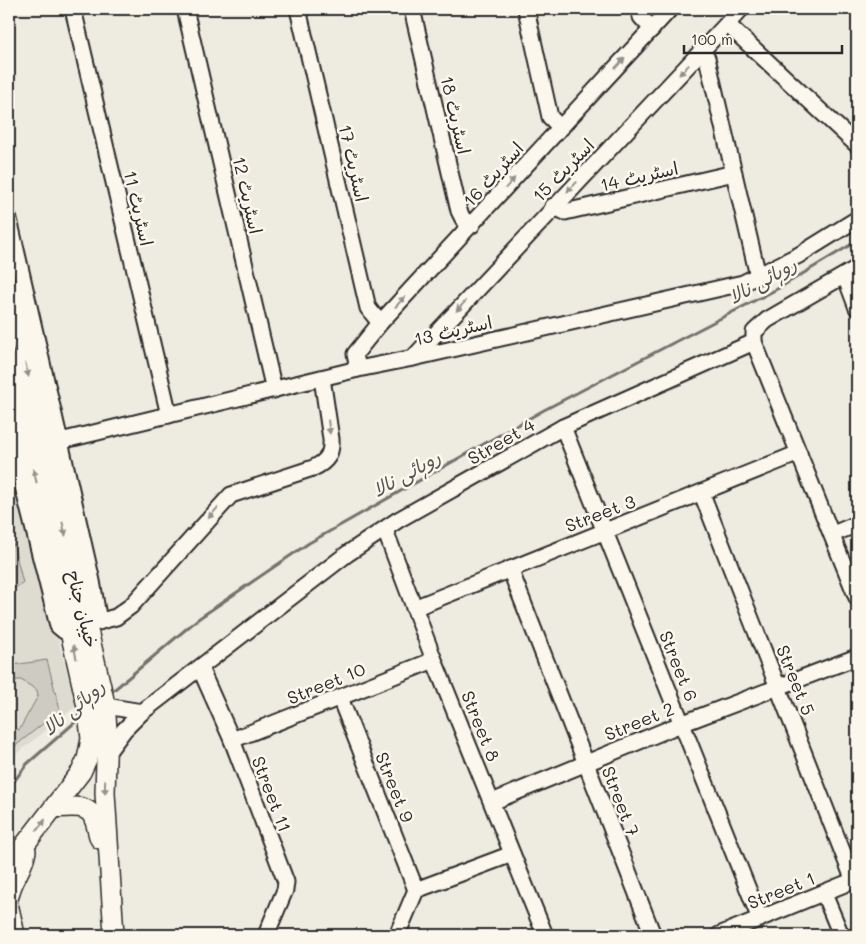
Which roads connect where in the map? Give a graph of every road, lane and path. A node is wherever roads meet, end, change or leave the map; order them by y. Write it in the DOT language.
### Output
graph roads {
  1 [pos="73,9"];
  2 [pos="185,9"];
  3 [pos="298,9"];
  4 [pos="412,9"];
  5 [pos="526,9"];
  6 [pos="639,9"];
  7 [pos="670,9"];
  8 [pos="741,9"];
  9 [pos="727,24"];
  10 [pos="652,29"];
  11 [pos="701,52"];
  12 [pos="561,128"];
  13 [pos="857,145"];
  14 [pos="734,173"];
  15 [pos="554,206"];
  16 [pos="9,219"];
  17 [pos="857,219"];
  18 [pos="472,225"];
  19 [pos="15,271"];
  20 [pos="851,272"];
  21 [pos="758,276"];
  22 [pos="9,289"];
  23 [pos="857,308"];
  24 [pos="380,323"];
  25 [pos="754,342"];
  26 [pos="413,358"];
  27 [pos="9,363"];
  28 [pos="358,369"];
  29 [pos="322,378"];
  30 [pos="274,390"];
  31 [pos="169,415"];
  32 [pos="563,427"];
  33 [pos="9,431"];
  34 [pos="52,443"];
  35 [pos="799,453"];
  36 [pos="702,494"];
  37 [pos="857,524"];
  38 [pos="385,530"];
  39 [pos="605,532"];
  40 [pos="833,534"];
  41 [pos="510,569"];
  42 [pos="857,598"];
  43 [pos="414,608"];
  44 [pos="85,626"];
  45 [pos="857,657"];
  46 [pos="434,660"];
  47 [pos="200,668"];
  48 [pos="779,687"];
  49 [pos="340,698"];
  50 [pos="105,705"];
  51 [pos="142,712"];
  52 [pos="681,724"];
  53 [pos="232,740"];
  54 [pos="106,754"];
  55 [pos="586,762"];
  56 [pos="492,802"];
  57 [pos="54,808"];
  58 [pos="27,842"];
  59 [pos="512,854"];
  60 [pos="108,861"];
  61 [pos="9,865"];
  62 [pos="856,880"];
  63 [pos="416,890"];
  64 [pos="824,894"];
  65 [pos="9,896"];
  66 [pos="9,908"];
  67 [pos="760,919"];
  68 [pos="15,935"];
  69 [pos="114,935"];
  70 [pos="266,935"];
  71 [pos="397,935"];
  72 [pos="545,935"];
  73 [pos="653,935"];
  74 [pos="719,935"];
  75 [pos="841,935"];
  1 -- 31 [label="street, اسٹریٹ 11"];
  2 -- 30 [label="street, اسٹریٹ 12"];
  3 -- 24 [label="street, اسٹریٹ 17"];
  4 -- 18 [label="street, اسٹریٹ 18"];
  5 -- 12 [label="street"];
  6 -- 10 [label="street"];
  7 -- 10 [label="street, اسٹریٹ 16"];
  8 -- 9 [label="street, اسٹریٹ 15"];
  9 -- 11 [label="street, اسٹریٹ 15"];
  9 -- 13 [label="street"];
  12 -- 10 [label="street, اسٹریٹ 16, one-way"];
  11 -- 14 [label="street"];
  11 -- 15 [label="street, اسٹریٹ 15, one-way"];
  18 -- 12 [label="street, اسٹریٹ 16, one-way"];
  14 -- 15 [label="street, اسٹریٹ 14"];
  14 -- 21 [label="street"];
  15 -- 26 [label="street, اسٹریٹ 15, one-way"];
  16 -- 19 [label="street"];
  17 -- 21 [label="street, اسٹریٹ 13"];
  24 -- 18 [label="street, اسٹریٹ 16, one-way"];
  19 -- 34 [label="street"];
  20 -- 23 [label="street"];
  20 -- 25 [label="street"];
  21 -- 26 [label="street, اسٹریٹ 13"];
  22 -- 34 [label="main road, خیبان جناح, one-way"];
  24 -- 28 [label="street, اسٹریٹ 16"];
  25 -- 32 [label="street, Street 4"];
  25 -- 35 [label="street"];
  26 -- 28 [label="street, اسٹریٹ 13"];
  44 -- 27 [label="main road, خیبان جناح, one-way"];
  28 -- 29 [label="street, اسٹریٹ 13"];
  29 -- 30 [label="street, اسٹریٹ 13"];
  29 -- 44 [label="street, one-way"];
  30 -- 31 [label="street, اسٹریٹ 13"];
  31 -- 34 [label="street, اسٹریٹ 13"];
  32 -- 38 [label="street, Street 4"];
  32 -- 39 [label="street, Street 6"];
  33 -- 44 [label="street"];
  34 -- 44 [label="main road, خیبان جناح"];
  35 -- 36 [label="street, Street 3"];
  35 -- 40 [label="street"];
  36 -- 39 [label="street, Street 3"];
  36 -- 48 [label="street, Street 5"];
  37 -- 40 [label="street"];
  38 -- 43 [label="street, Street 8"];
  38 -- 47 [label="street, Street 4"];
  39 -- 41 [label="street, Street 3"];
  39 -- 52 [label="street, Street 6"];
  40 -- 42 [label="street"];
  41 -- 43 [label="street, Street 3"];
  41 -- 55 [label="street, Street 7"];
  43 -- 46 [label="street, Street 8"];
  44 -- 50 [label="main road, خیبان جناح"];
  57 -- 44 [label="main road, خیبان جناح, one-way"];
  45 -- 48 [label="street, Street 2"];
  46 -- 49 [label="street, Street 10"];
  46 -- 56 [label="street, Street 8"];
  47 -- 51 [label="street, Street 4"];
  47 -- 53 [label="street, Street 11"];
  48 -- 52 [label="street, Street 2"];
  48 -- 62 [label="street, Street 5"];
  49 -- 53 [label="street, Street 10"];
  49 -- 63 [label="street, Street 9"];
  50 -- 51 [label="street"];
  50 -- 54 [label="main road, خیبان جناح"];
  51 -- 54 [label="street, Street 4"];
  52 -- 55 [label="street, Street 2"];
  52 -- 67 [label="street, Street 6"];
  53 -- 70 [label="street, Street 11"];
  54 -- 60 [label="main road, خیبان جناح, one-way"];
  55 -- 56 [label="street, Street 2"];
  55 -- 73 [label="street, Street 7"];
  56 -- 59 [label="street, Street 8"];
  58 -- 57 [label="main road, خیبان جناح, one-way"];
  57 -- 60 [label="main road"];
  58 -- 61 [label="main road, خیبان جناح"];
  58 -- 65 [label="main road"];
  59 -- 63 [label="street"];
  59 -- 72 [label="street, Street 8"];
  60 -- 69 [label="main road, خیبان جناح"];
  62 -- 64 [label="street, Street 1"];
  63 -- 71 [label="street"];
  64 -- 67 [label="street, Street 1"];
  64 -- 75 [label="street"];
  66 -- 68 [label="main road"];
  67 -- 74 [label="street, Street 1"];
}
